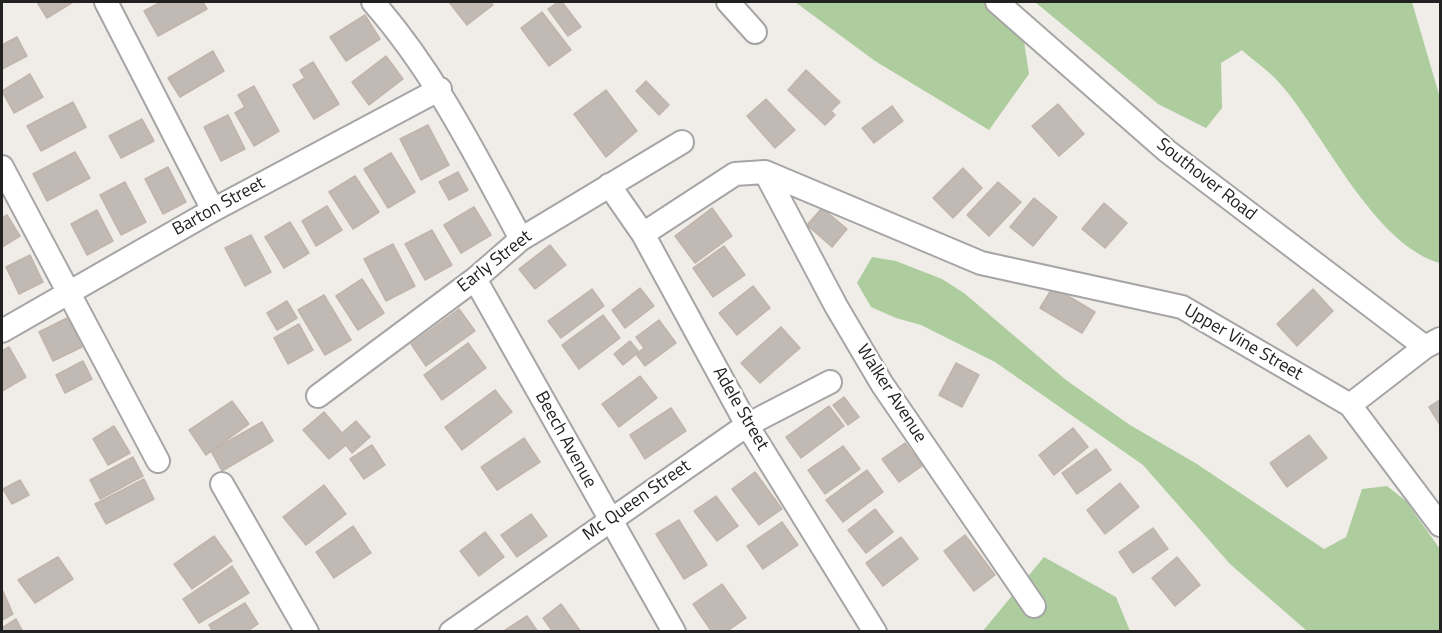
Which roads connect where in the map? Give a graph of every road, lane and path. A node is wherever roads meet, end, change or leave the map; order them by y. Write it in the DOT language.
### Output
graph roads {
  1 [pos="106,2"];
  2 [pos="373,2"];
  3 [pos="728,2"];
  4 [pos="997,2"];
  5 [pos="755,32"];
  6 [pos="440,89"];
  7 [pos="682,142"];
  8 [pos="2,166"];
  9 [pos="765,172"];
  10 [pos="609,185"];
  11 [pos="213,210"];
  12 [pos="643,234"];
  13 [pos="521,239"];
  14 [pos="475,279"];
  15 [pos="67,292"];
  16 [pos="2,331"];
  17 [pos="1433,343"];
  18 [pos="830,382"];
  19 [pos="318,396"];
  20 [pos="1350,405"];
  21 [pos="747,425"];
  22 [pos="158,461"];
  23 [pos="222,484"];
  24 [pos="610,520"];
  25 [pos="1440,525"];
  26 [pos="1035,606"];
  27 [pos="307,632"];
  28 [pos="451,632"];
  29 [pos="674,632"];
  30 [pos="875,632"];
  1 -- 11 [label="street"];
  2 -- 6 [label="street"];
  3 -- 5 [label="street"];
  4 -- 17 [label="street, Southover Road"];
  6 -- 11 [label="street, Barton Street"];
  6 -- 13 [label="street"];
  7 -- 10 [label="street, Early Street"];
  8 -- 15 [label="street"];
  9 -- 12 [label="street"];
  9 -- 20 [label="street, Upper Vine Street"];
  9 -- 26 [label="street, Walker Avenue"];
  10 -- 12 [label="street, Adele Street"];
  10 -- 13 [label="street, Early Street"];
  11 -- 15 [label="street, Barton Street"];
  12 -- 21 [label="street, Adele Street"];
  13 -- 14 [label="street, Early Street"];
  14 -- 19 [label="street, Early Street"];
  14 -- 24 [label="street, Beech Avenue"];
  15 -- 16 [label="street, Barton Street"];
  15 -- 22 [label="street"];
  17 -- 20 [label="street"];
  18 -- 21 [label="street, Mc Queen Street"];
  20 -- 25 [label="street, Upper Vine Street"];
  21 -- 24 [label="street, Mc Queen Street"];
  21 -- 30 [label="street, Adele Street"];
  23 -- 27 [label="street"];
  24 -- 28 [label="street, Mc Queen Street"];
  24 -- 29 [label="street, Beech Avenue"];
}
